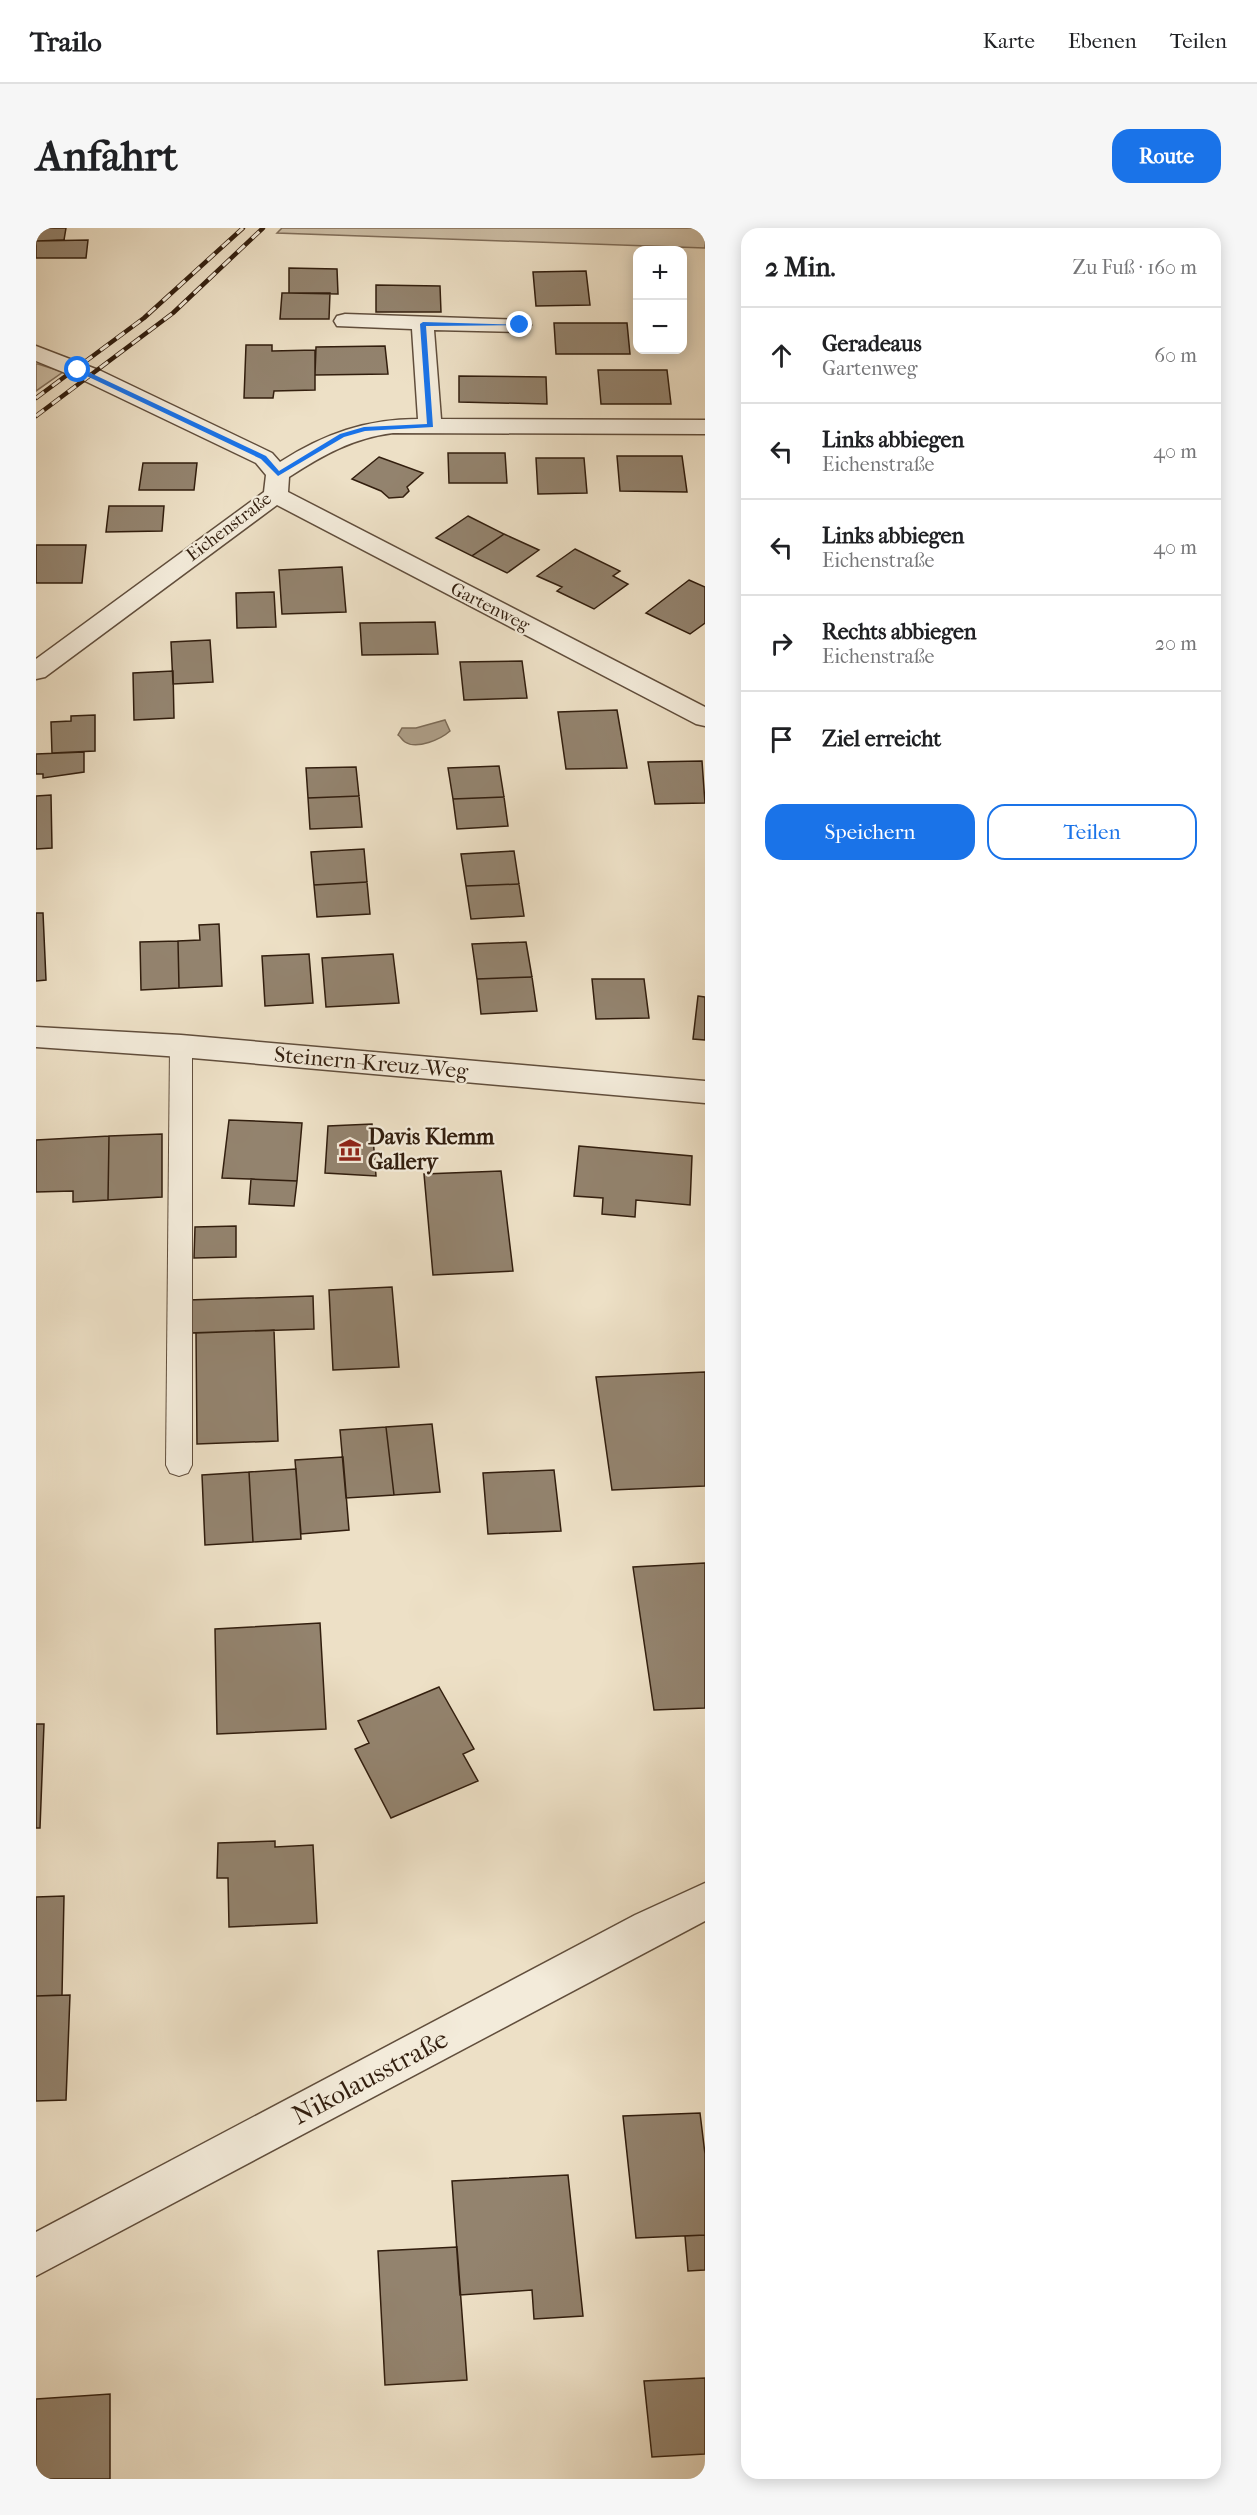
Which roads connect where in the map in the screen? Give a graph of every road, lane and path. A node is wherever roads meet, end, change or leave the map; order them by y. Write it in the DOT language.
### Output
graph roads {
  1 [pos="345,321"];
  2 [pos="423,324"];
  3 [pos="520,325"];
  4 [pos="36,353"];
  5 [pos="430,426"];
  6 [pos="705,427"];
  7 [pos="277,485"];
  8 [pos="36,671"];
  9 [pos="705,718"];
  10 [pos="36,1037"];
  11 [pos="181,1046"];
  12 [pos="705,1092"];
  13 [pos="179,1465"];
  14 [pos="705,1901"];
  15 [pos="36,2255"];
  1 -- 2 [label="street"];
  2 -- 3 [label="street"];
  2 -- 5 [label="street"];
  4 -- 7 [label="street, Gartenweg"];
  5 -- 6 [label="street, Eichenstraße"];
  5 -- 7 [label="street, Eichenstraße"];
  7 -- 8 [label="street, Eichenstraße"];
  7 -- 9 [label="street, Gartenweg"];
  10 -- 11 [label="street, Steinern-Kreuz-Weg"];
  11 -- 12 [label="street, Steinern-Kreuz-Weg"];
  11 -- 13 [label="lane"];
  14 -- 15 [label="street, Nikolausstraße"];
}
